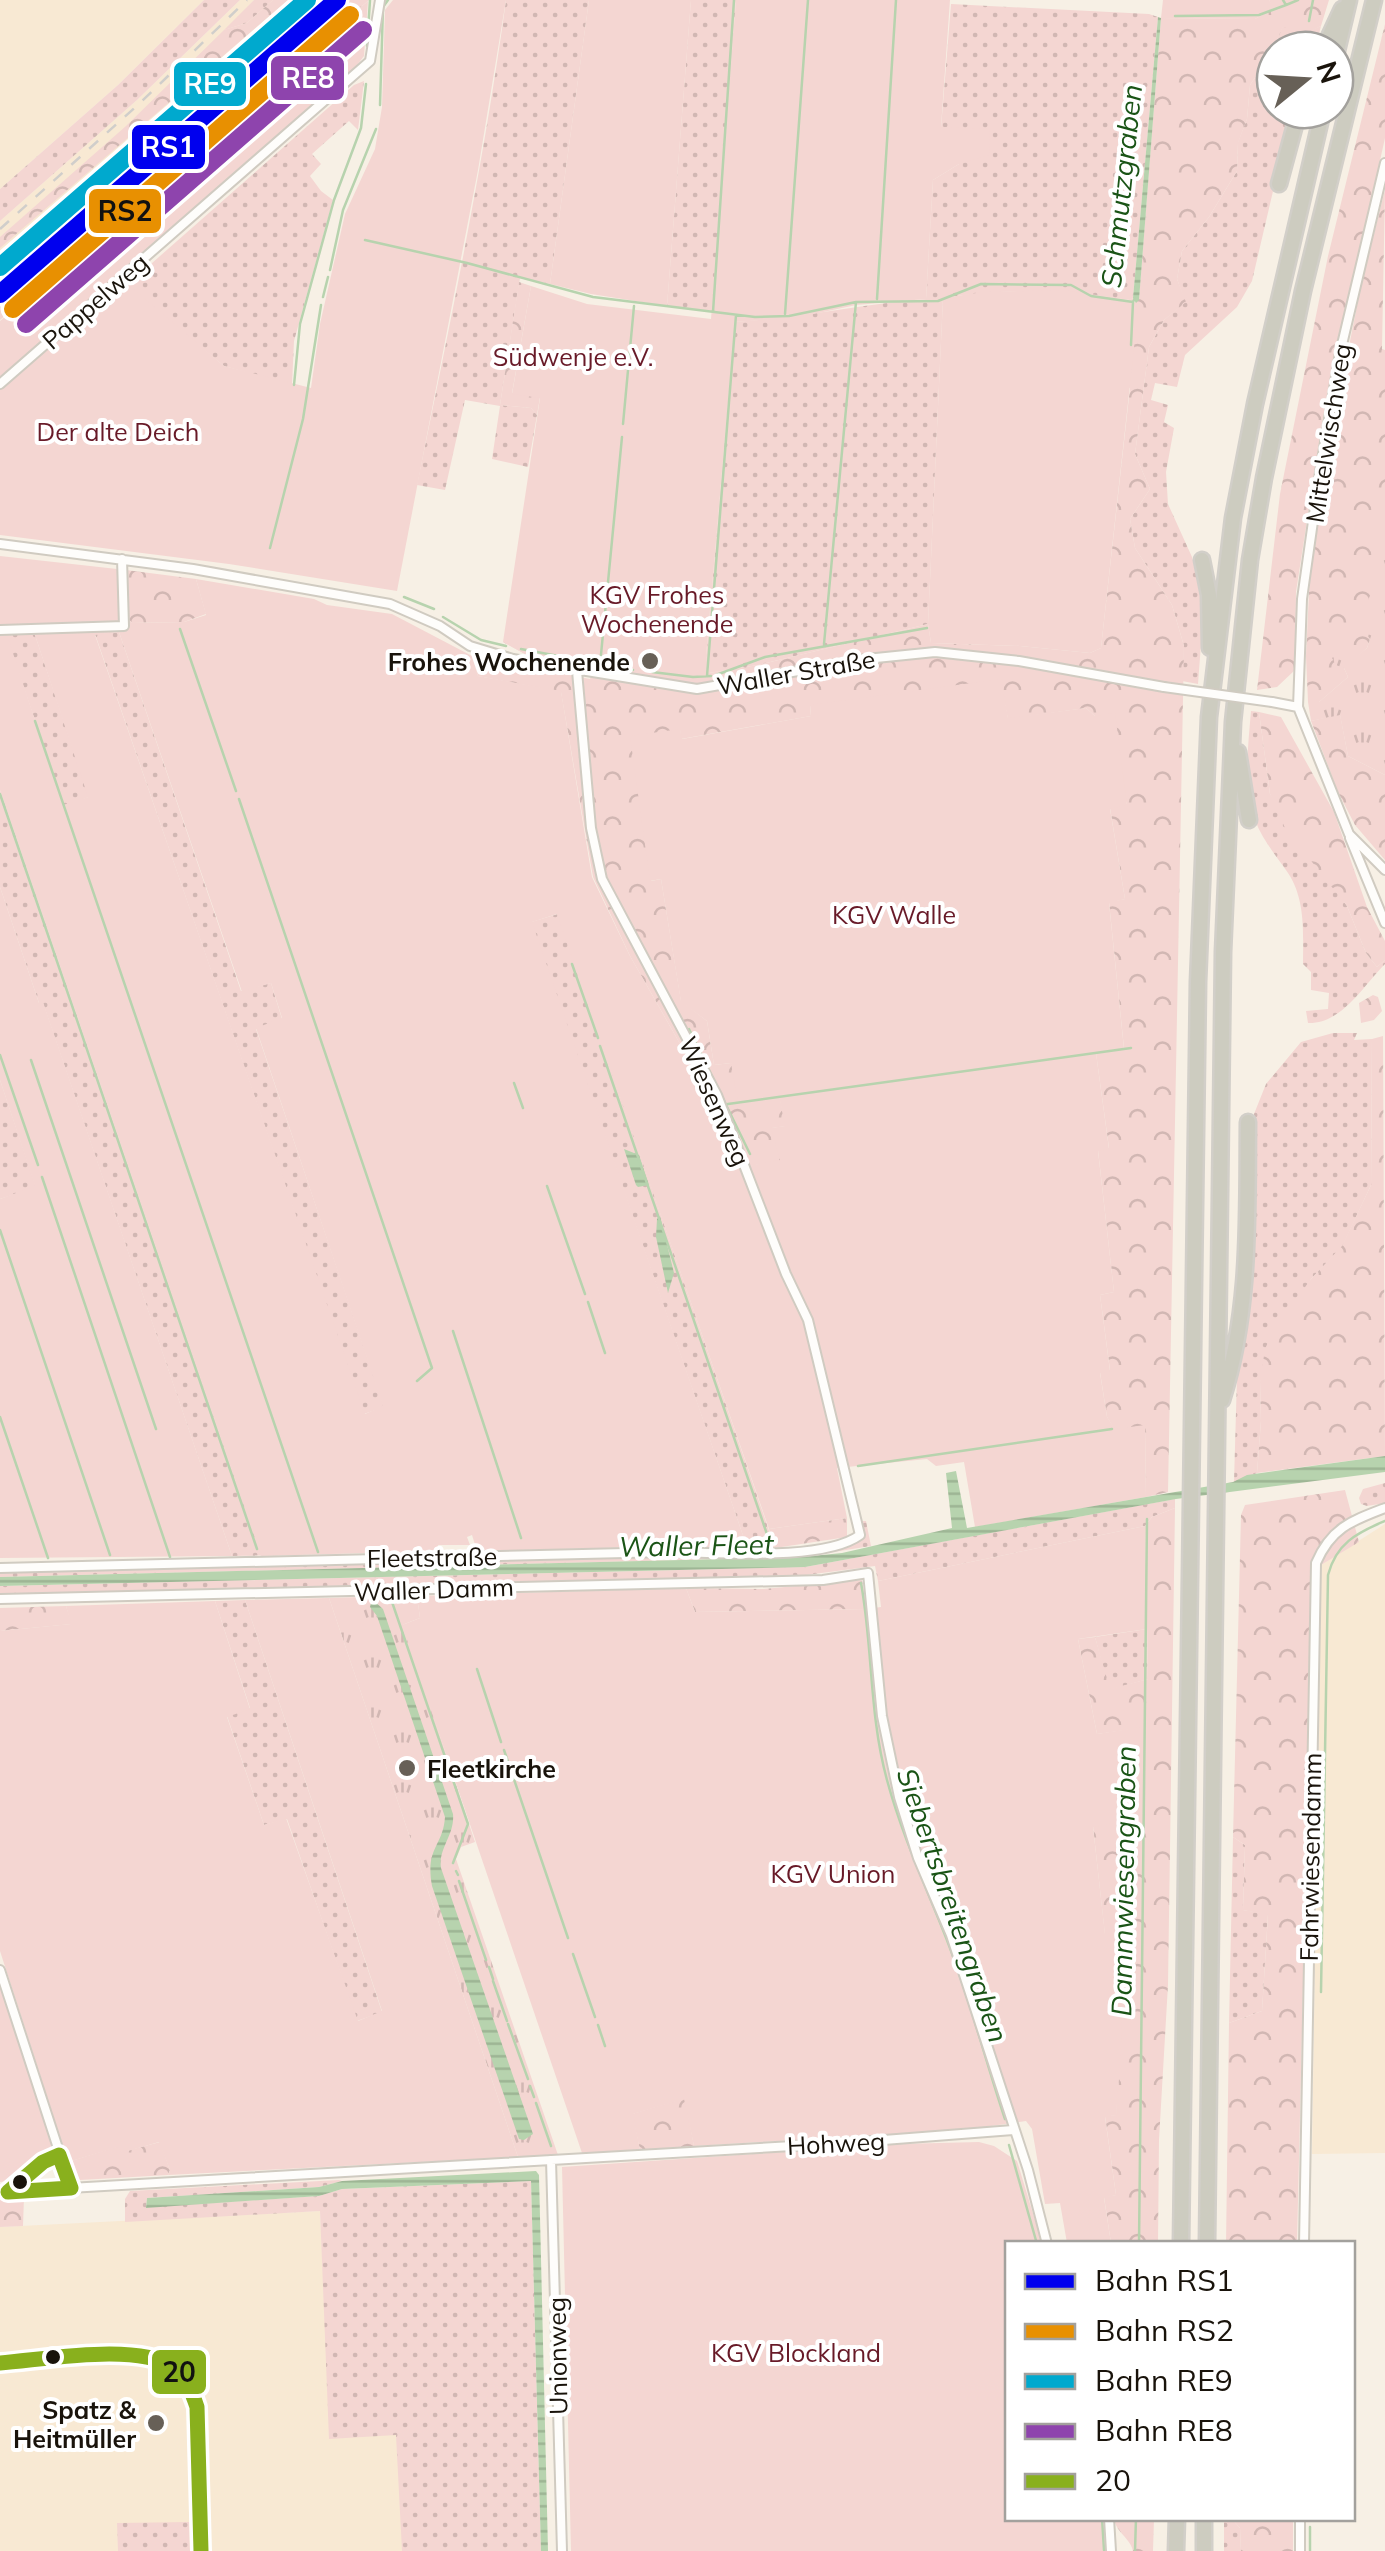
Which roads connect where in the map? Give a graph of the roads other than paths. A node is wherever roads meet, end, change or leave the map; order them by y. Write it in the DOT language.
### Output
graph roads {
  1 [pos="380,0"];
  2 [pos="1349,0"];
  3 [pos="1374,0"];
  4 [pos="1333,30"];
  5 [pos="1342,30"];
  6 [pos="1294,130"];
  7 [pos="1318,130"];
  8 [pos="1385,164"];
  9 [pos="1279,184"];
  10 [pos="0,384"];
  11 [pos="0,544"];
  12 [pos="122,559"];
  13 [pos="1202,560"];
  14 [pos="0,630"];
  15 [pos="577,671"];
  16 [pos="1214,675"];
  17 [pos="1298,707"];
  18 [pos="1232,722"];
  19 [pos="1249,820"];
  20 [pos="1349,834"];
  21 [pos="1385,870"];
  22 [pos="1366,882"];
  23 [pos="1385,923"];
  24 [pos="1248,1122"];
  25 [pos="1217,1414"];
  26 [pos="1385,1508"];
  27 [pos="860,1535"];
  28 [pos="0,1568"];
  29 [pos="0,1599"];
  30 [pos="0,1970"];
  31 [pos="1014,2130"];
  32 [pos="551,2160"];
  33 [pos="71,2188"];
  34 [pos="0,2192"];
  35 [pos="1046,2241"];
  36 [pos="1181,2241"];
  37 [pos="1207,2241"];
  38 [pos="1304,2241"];
  39 [pos="0,2363"];
  40 [pos="1109,2521"];
  41 [pos="1177,2521"];
  42 [pos="1204,2521"];
  43 [pos="1300,2521"];
  44 [pos="201,2551"];
  45 [pos="562,2551"];
  46 [pos="1111,2551"];
  47 [pos="1176,2551"];
  48 [pos="1204,2551"];
  49 [pos="1300,2551"];
  1 -- 10 [label="street, Pappelweg"];
  2 -- 4 [label="highway"];
  2 -- 5 [label="highway"];
  3 -- 18 [label="highway"];
  6 -- 9 [label="highway"];
  7 -- 16 [label="highway"];
  8 -- 17 [label="street, Mittelwischweg"];
  11 -- 12 [label="street, Waller Straße"];
  12 -- 14 [label="street"];
  12 -- 15 [label="street, Waller Straße"];
  13 -- 16 [label="highway"];
  15 -- 17 [label="street, Waller Straße, bridge"];
  15 -- 27 [label="street, Wiesenweg"];
  16 -- 36 [label="highway"];
  17 -- 20 [label="street"];
  18 -- 19 [label="highway"];
  18 -- 25 [label="highway"];
  20 -- 21 [label="street"];
  20 -- 22 [label="street"];
  21 -- 22 [label="street"];
  22 -- 23 [label="street"];
  24 -- 25 [label="highway"];
  25 -- 37 [label="highway"];
  26 -- 38 [label="street, Fahrwiesendamm"];
  27 -- 28 [label="street, Fleetstraße"];
  29 -- 31 [label="street, Waller Damm"];
  30 -- 33 [label="street"];
  31 -- 32 [label="street, Hohweg"];
  31 -- 35 [label="street"];
  32 -- 33 [label="street, Hohweg"];
  32 -- 45 [label="street, Unionweg"];
  33 -- 34 [label="street, Hohweg"];
  39 -- 44 [label="street"];
  40 -- 46 [label="street"];
  41 -- 47 [label="highway"];
  42 -- 48 [label="highway"];
  43 -- 49 [label="street"];
}
